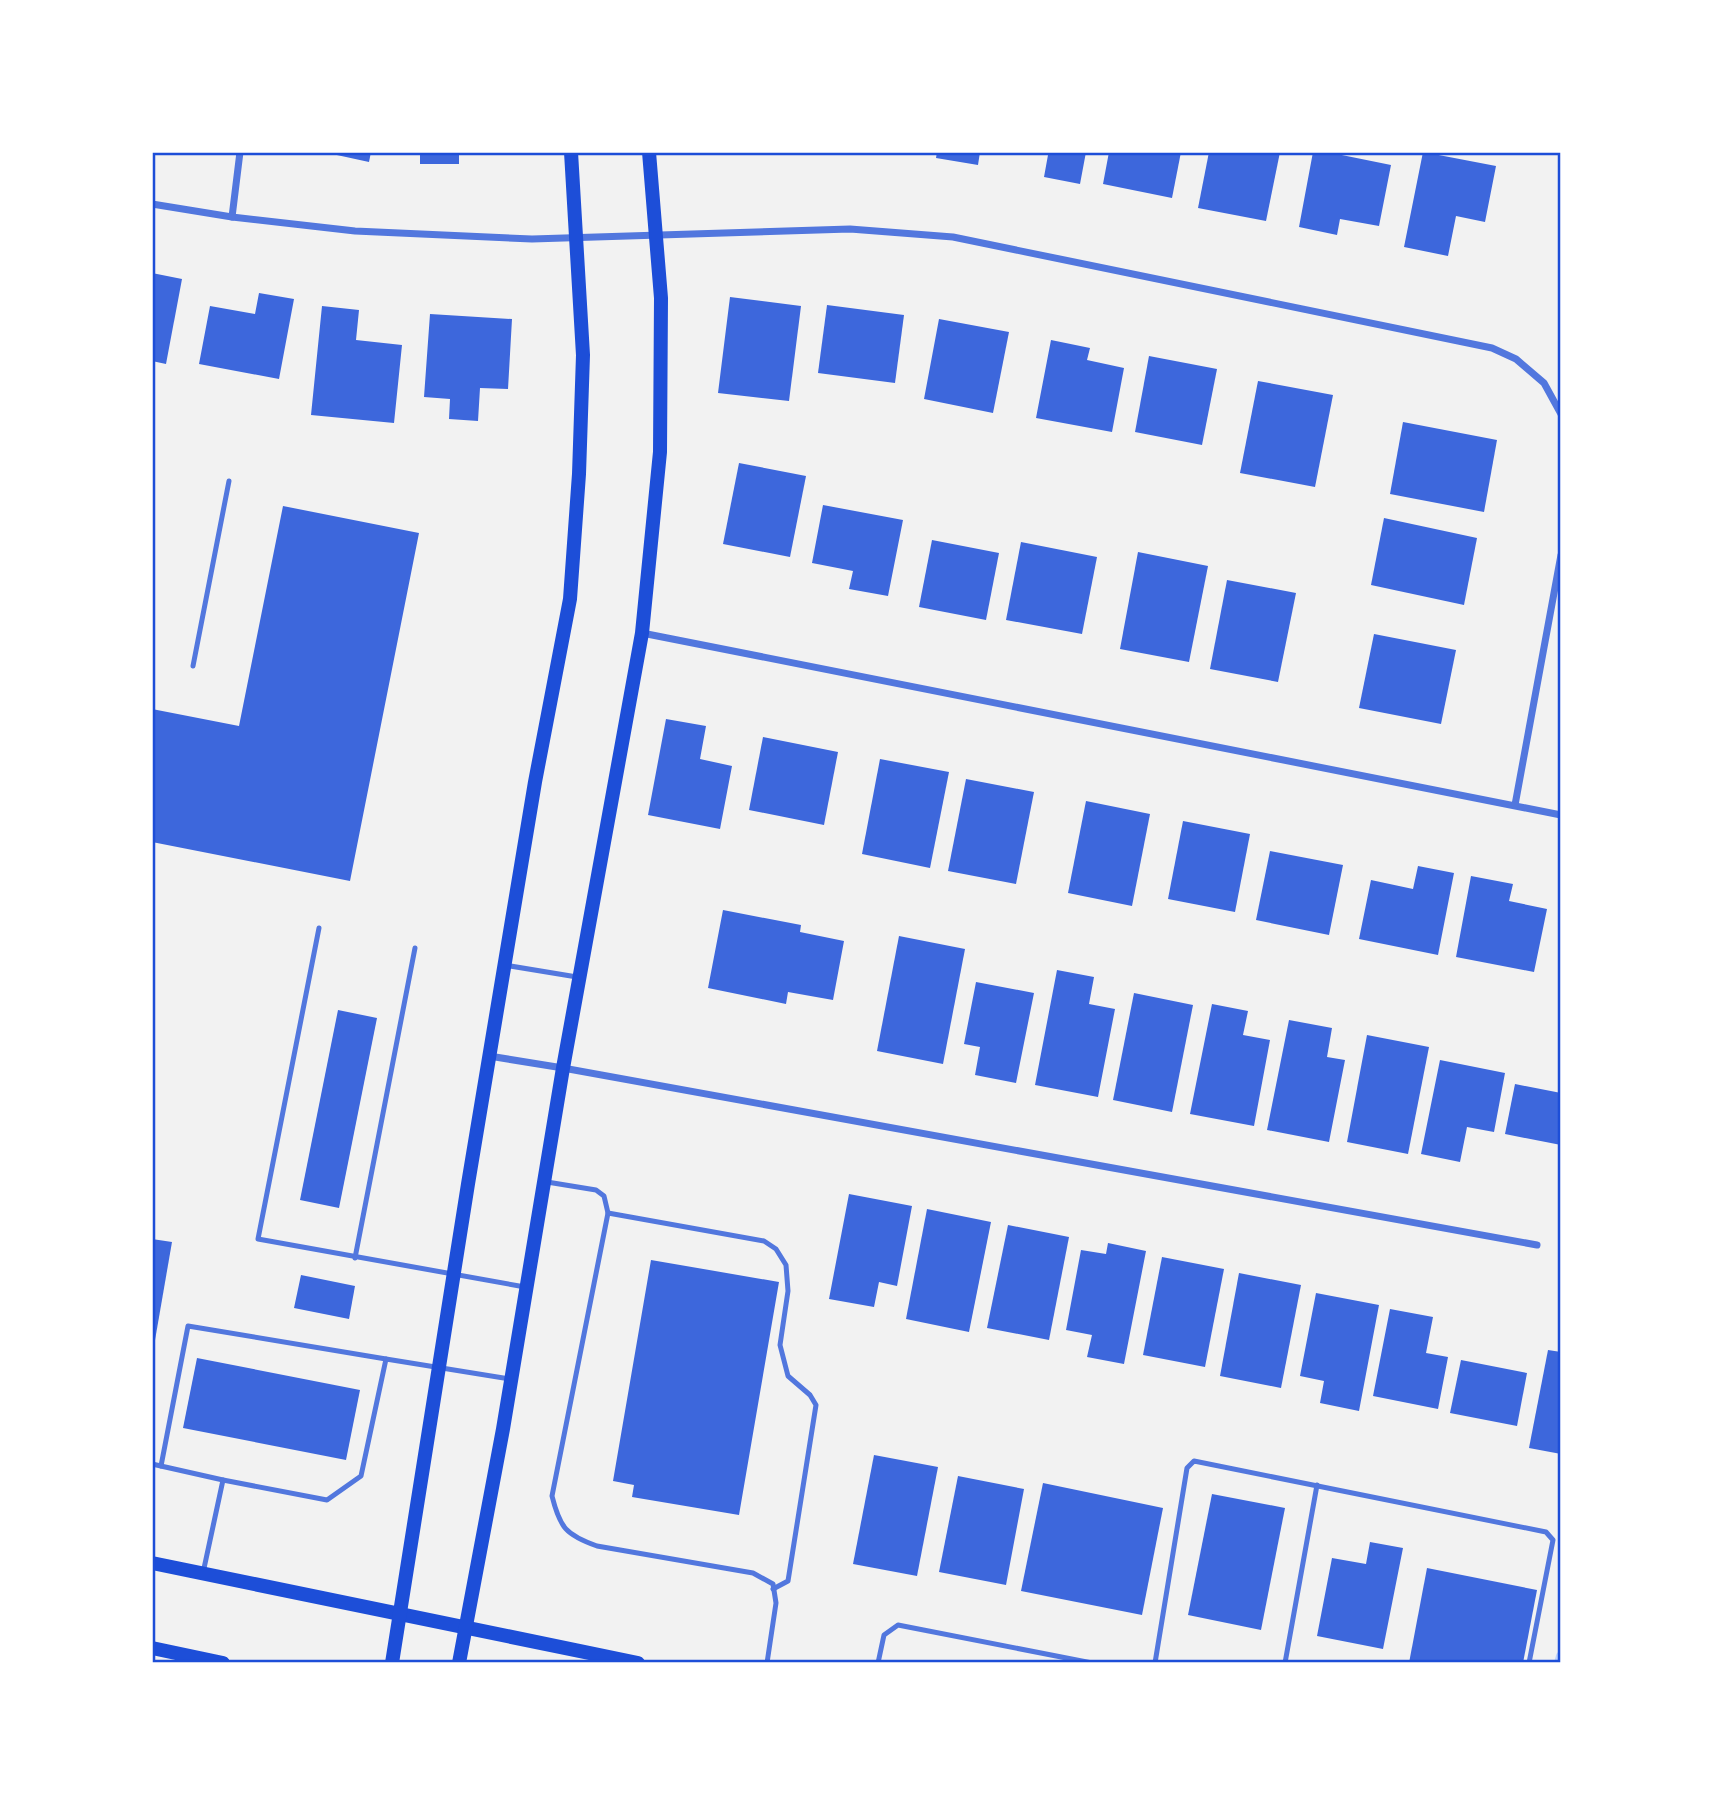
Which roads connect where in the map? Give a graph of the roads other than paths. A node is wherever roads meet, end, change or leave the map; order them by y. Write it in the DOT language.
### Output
graph roads {
  1 [pos="240,152"];
  2 [pos="571,152"];
  3 [pos="649,152"];
  4 [pos="152,204"];
  5 [pos="232,217"];
  6 [pos="656,236"];
  7 [pos="576,238"];
  8 [pos="1561,414"];
  9 [pos="229,481"];
  10 [pos="1561,555"];
  11 [pos="642,633"];
  12 [pos="193,666"];
  13 [pos="1515,805"];
  14 [pos="1561,815"];
  15 [pos="319,928"];
  16 [pos="415,947"];
  17 [pos="505,965"];
  18 [pos="579,978"];
  19 [pos="489,1056"];
  20 [pos="563,1068"];
  21 [pos="544,1181"];
  22 [pos="608,1213"];
  23 [pos="1537,1245"];
  24 [pos="355,1258"];
  25 [pos="453,1276"];
  26 [pos="527,1288"];
  27 [pos="386,1359"];
  28 [pos="439,1367"];
  29 [pos="512,1379"];
  30 [pos="152,1464"];
  31 [pos="161,1466"];
  32 [pos="223,1480"];
  33 [pos="1317,1485"];
  34 [pos="152,1563"];
  35 [pos="203,1574"];
  36 [pos="774,1589"];
  37 [pos="400,1614"];
  38 [pos="466,1628"];
  39 [pos="152,1648"];
  40 [pos="201,1660"];
  41 [pos="223,1663"];
  42 [pos="392,1663"];
  43 [pos="458,1663"];
  44 [pos="638,1663"];
  45 [pos="767,1663"];
  46 [pos="878,1663"];
  47 [pos="1092,1663"];
  48 [pos="1155,1663"];
  49 [pos="1285,1663"];
  50 [pos="1528,1663"];
  1 -- 5 [label="street"];
  2 -- 7 [label="main road"];
  3 -- 6 [label="main road"];
  4 -- 5 [label="street"];
  5 -- 7 [label="street"];
  6 -- 7 [label="street"];
  6 -- 8 [label="street"];
  6 -- 11 [label="main road"];
  7 -- 17 [label="main road"];
  9 -- 12 [label="lane"];
  10 -- 13 [label="street"];
  11 -- 13 [label="street"];
  11 -- 18 [label="main road"];
  13 -- 14 [label="street"];
  15 -- 24 [label="lane"];
  16 -- 24 [label="lane"];
  17 -- 18 [label="lane"];
  17 -- 19 [label="main road"];
  18 -- 20 [label="main road"];
  19 -- 20 [label="street"];
  19 -- 25 [label="main road"];
  20 -- 21 [label="main road"];
  20 -- 23 [label="street"];
  21 -- 22 [label="lane"];
  21 -- 26 [label="main road"];
  22 -- 36 [label="lane"];
  22 -- 36 [label="lane"];
  24 -- 25 [label="lane"];
  25 -- 26 [label="lane"];
  25 -- 28 [label="main road"];
  26 -- 29 [label="main road"];
  27 -- 28 [label="lane"];
  27 -- 31 [label="lane"];
  27 -- 32 [label="lane"];
  28 -- 29 [label="lane"];
  28 -- 37 [label="main road"];
  29 -- 38 [label="main road"];
  30 -- 31 [label="lane"];
  31 -- 32 [label="lane"];
  32 -- 35 [label="lane"];
  33 -- 48 [label="lane"];
  33 -- 49 [label="lane"];
  33 -- 50 [label="lane"];
  34 -- 35 [label="main road"];
  35 -- 37 [label="main road"];
  36 -- 45 [label="lane"];
  37 -- 38 [label="main road"];
  37 -- 42 [label="main road"];
  38 -- 43 [label="main road"];
  38 -- 44 [label="main road"];
  39 -- 40 [label="main road"];
  40 -- 41 [label="main road"];
  46 -- 47 [label="lane"];
}
